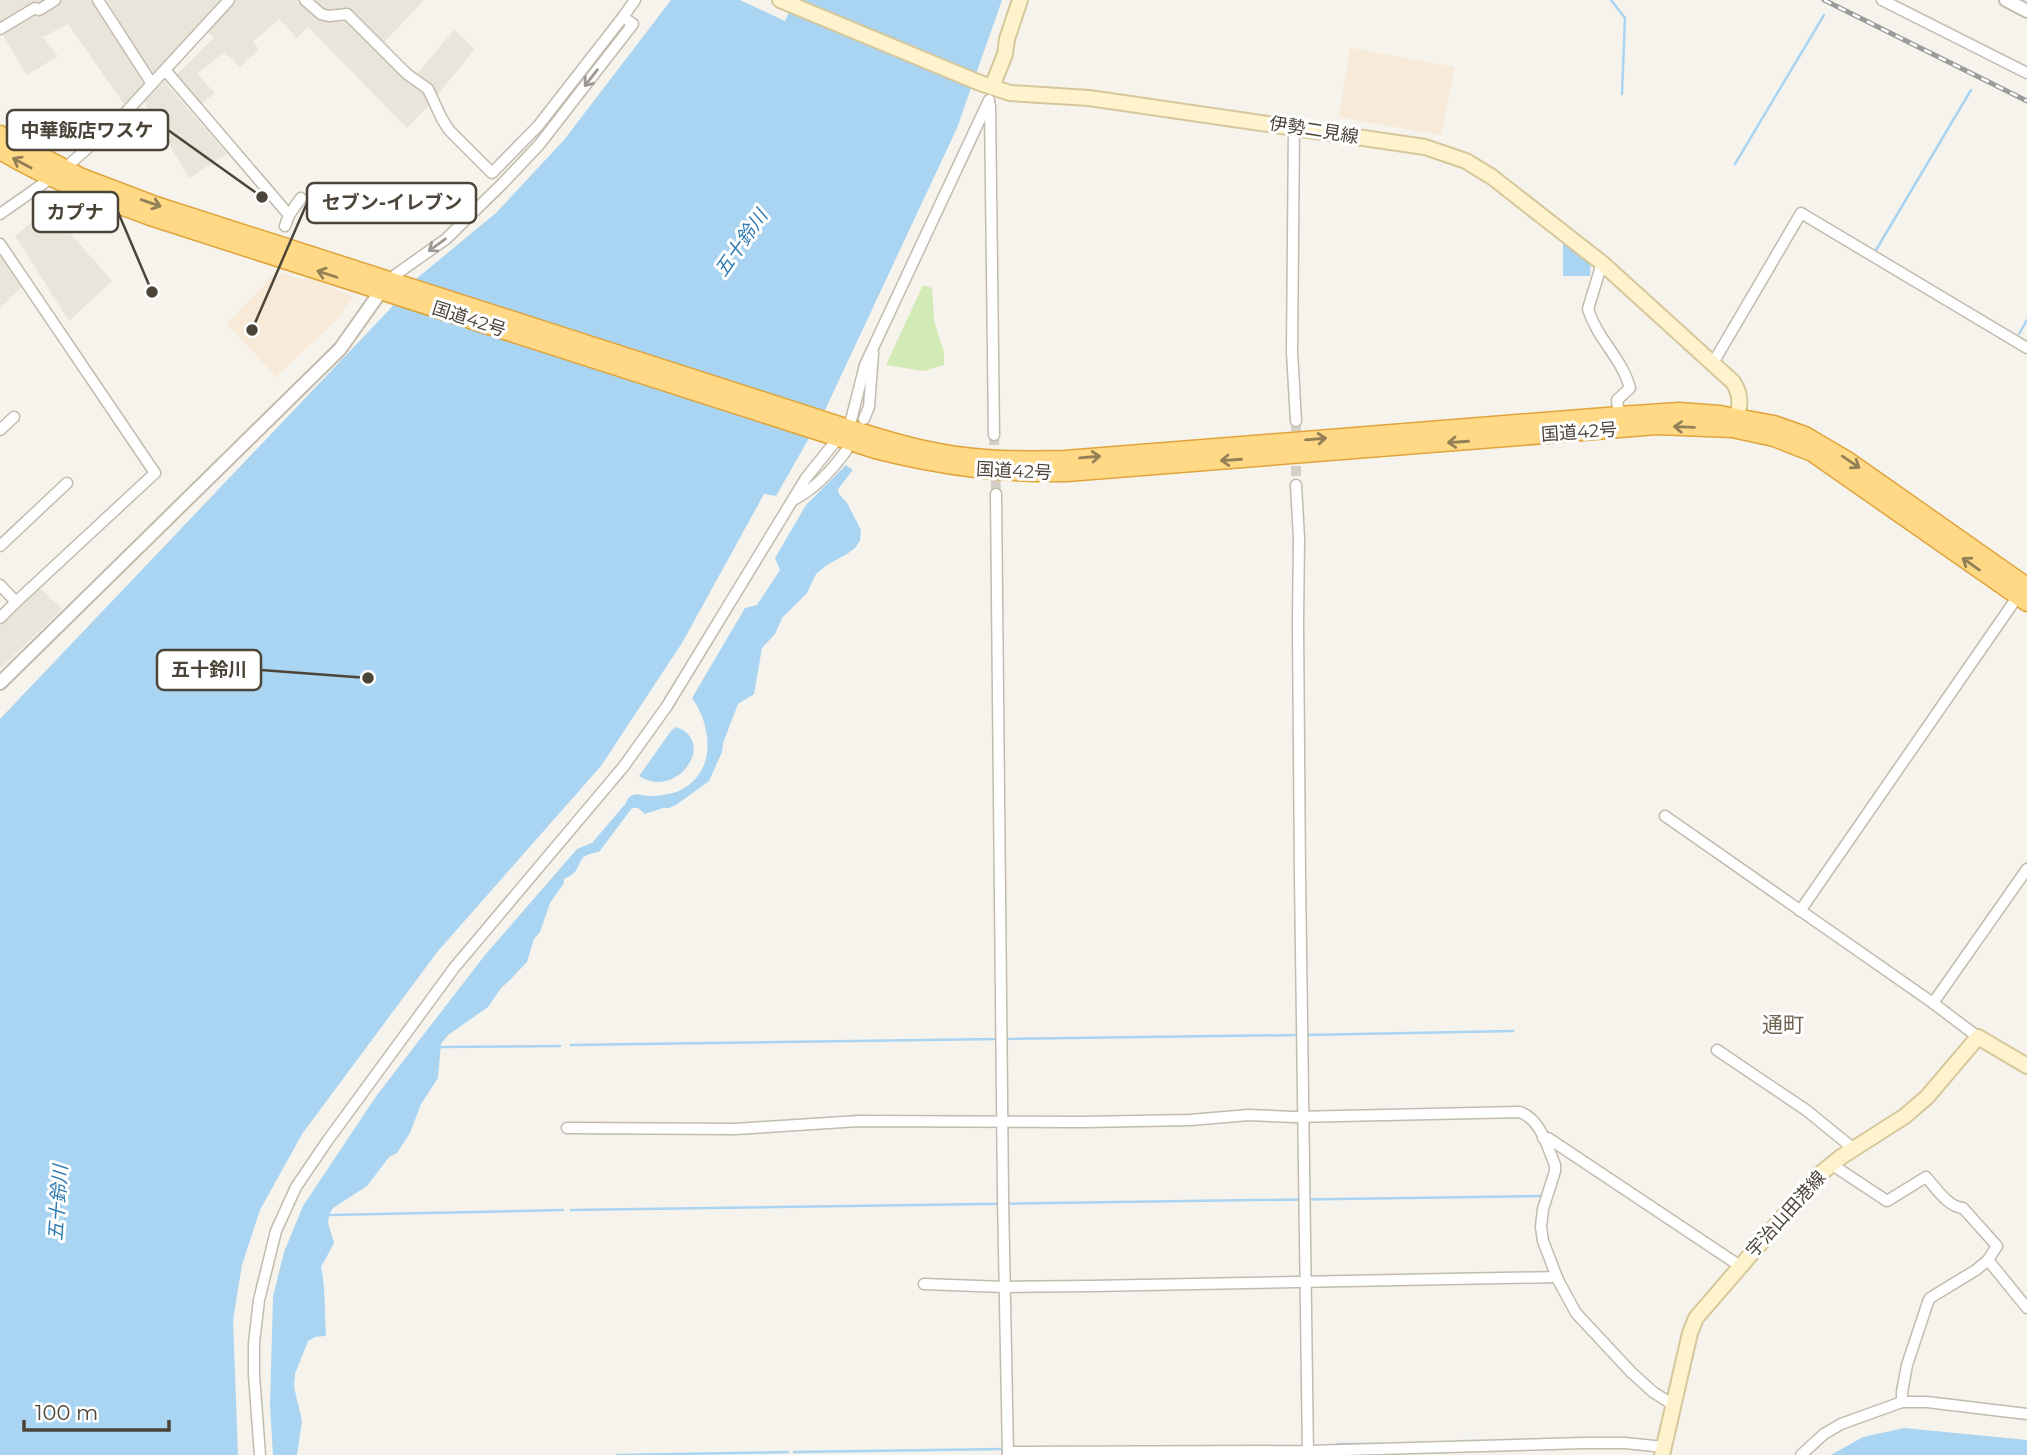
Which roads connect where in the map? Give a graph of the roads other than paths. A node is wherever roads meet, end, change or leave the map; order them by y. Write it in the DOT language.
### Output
graph roads {
  1 [pos="54,0"];
  2 [pos="98,0"];
  3 [pos="229,0"];
  4 [pos="304,0"];
  5 [pos="635,0"];
  6 [pos="780,0"];
  7 [pos="1020,0"];
  8 [pos="1882,0"];
  9 [pos="2006,0"];
  10 [pos="2027,11"];
  11 [pos="623,17"];
  12 [pos="0,29"];
  13 [pos="165,70"];
  14 [pos="2027,72"];
  15 [pos="152,85"];
  16 [pos="987,90"];
  17 [pos="1294,126"];
  18 [pos="0,134"];
  19 [pos="0,151"];
  20 [pos="58,173"];
  21 [pos="301,198"];
  22 [pos="0,214"];
  23 [pos="289,215"];
  24 [pos="285,226"];
  25 [pos="0,244"];
  26 [pos="1602,262"];
  27 [pos="391,287"];
  28 [pos="2027,348"];
  29 [pos="873,349"];
  30 [pos="1713,363"];
  31 [pos="1619,415"];
  32 [pos="14,417"];
  33 [pos="864,419"];
  34 [pos="1296,421"];
  35 [pos="1734,423"];
  36 [pos="0,430"];
  37 [pos="838,434"];
  38 [pos="994,435"];
  39 [pos="67,483"];
  40 [pos="1296,485"];
  41 [pos="996,494"];
  42 [pos="791,502"];
  43 [pos="0,546"];
  44 [pos="0,585"];
  45 [pos="2024,595"];
  46 [pos="16,602"];
  47 [pos="0,618"];
  48 [pos="0,683"];
  49 [pos="1665,816"];
  50 [pos="2027,869"];
  51 [pos="1800,911"];
  52 [pos="1933,1003"];
  53 [pos="1978,1037"];
  54 [pos="1717,1050"];
  55 [pos="2027,1066"];
  56 [pos="1304,1116"];
  57 [pos="1002,1121"];
  58 [pos="567,1128"];
  59 [pos="1544,1138"];
  60 [pos="1854,1149"];
  61 [pos="1831,1164"];
  62 [pos="1988,1260"];
  63 [pos="1740,1266"];
  64 [pos="1557,1277"];
  65 [pos="1306,1282"];
  66 [pos="924,1284"];
  67 [pos="1004,1287"];
  68 [pos="2027,1308"];
  69 [pos="1902,1402"];
  70 [pos="1675,1405"];
  71 [pos="2027,1414"];
  72 [pos="1584,1443"];
  73 [pos="1663,1451"];
  74 [pos="1008,1453"];
  75 [pos="1308,1453"];
  76 [pos="260,1455"];
  77 [pos="1584,1455"];
  78 [pos="1801,1455"];
  1 -- 12 [label="street"];
  2 -- 15 [label="street"];
  3 -- 13 [label="street"];
  4 -- 11 [label="street"];
  5 -- 11 [label="street"];
  6 -- 16 [label="main road, 伊勢二見線"];
  7 -- 16 [label="main road"];
  8 -- 14 [label="street"];
  9 -- 10 [label="street"];
  11 -- 27 [label="street, one-way"];
  13 -- 15 [label="street"];
  13 -- 23 [label="street"];
  15 -- 20 [label="street"];
  16 -- 17 [label="main road, 伊勢二見線"];
  16 -- 29 [label="street"];
  16 -- 38 [label="street"];
  17 -- 26 [label="main road, 伊勢二見線"];
  17 -- 34 [label="street"];
  18 -- 20 [label="highway, 国道42号"];
  20 -- 19 [label="highway, 国道42号, one-way"];
  20 -- 22 [label="street"];
  20 -- 27 [label="highway, 国道42号"];
  21 -- 23 [label="street"];
  23 -- 24 [label="street"];
  25 -- 46 [label="street"];
  26 -- 30 [label="main road, 伊勢二見線"];
  26 -- 31 [label="street"];
  27 -- 37 [label="highway, 国道42号"];
  27 -- 48 [label="street"];
  28 -- 30 [label="street"];
  29 -- 33 [label="street"];
  29 -- 37 [label="street"];
  30 -- 35 [label="main road, 伊勢二見線"];
  31 -- 35 [label="highway, 国道42号"];
  37 -- 31 [label="highway, 国道42号, one-way"];
  32 -- 36 [label="street"];
  35 -- 37 [label="highway, 国道42号, one-way"];
  35 -- 45 [label="highway, 国道42号"];
  37 -- 42 [label="street"];
  37 -- 42 [label="street"];
  39 -- 43 [label="street"];
  40 -- 56 [label="street"];
  41 -- 57 [label="street"];
  42 -- 76 [label="street"];
  44 -- 46 [label="street"];
  45 -- 51 [label="street"];
  46 -- 47 [label="street"];
  49 -- 51 [label="street"];
  50 -- 52 [label="street"];
  51 -- 52 [label="street"];
  52 -- 53 [label="street"];
  53 -- 55 [label="main road"];
  53 -- 60 [label="main road, 宇治山田港線"];
  54 -- 60 [label="street"];
  56 -- 57 [label="street"];
  56 -- 59 [label="street"];
  56 -- 65 [label="street"];
  57 -- 58 [label="street"];
  57 -- 67 [label="street"];
  59 -- 63 [label="street"];
  59 -- 64 [label="street"];
  60 -- 61 [label="main road, 宇治山田港線"];
  61 -- 62 [label="street"];
  61 -- 63 [label="main road, 宇治山田港線"];
  62 -- 68 [label="street"];
  62 -- 69 [label="street"];
  63 -- 70 [label="main road, 宇治山田港線"];
  64 -- 65 [label="street"];
  64 -- 70 [label="street"];
  65 -- 67 [label="street"];
  65 -- 75 [label="street"];
  66 -- 67 [label="street"];
  67 -- 74 [label="street"];
  69 -- 71 [label="street"];
  69 -- 78 [label="street"];
  70 -- 73 [label="main road, 宇治山田港線"];
  72 -- 73 [label="street"];
  72 -- 75 [label="street"];
  72 -- 77 [label="street"];
  74 -- 75 [label="street"];
}
